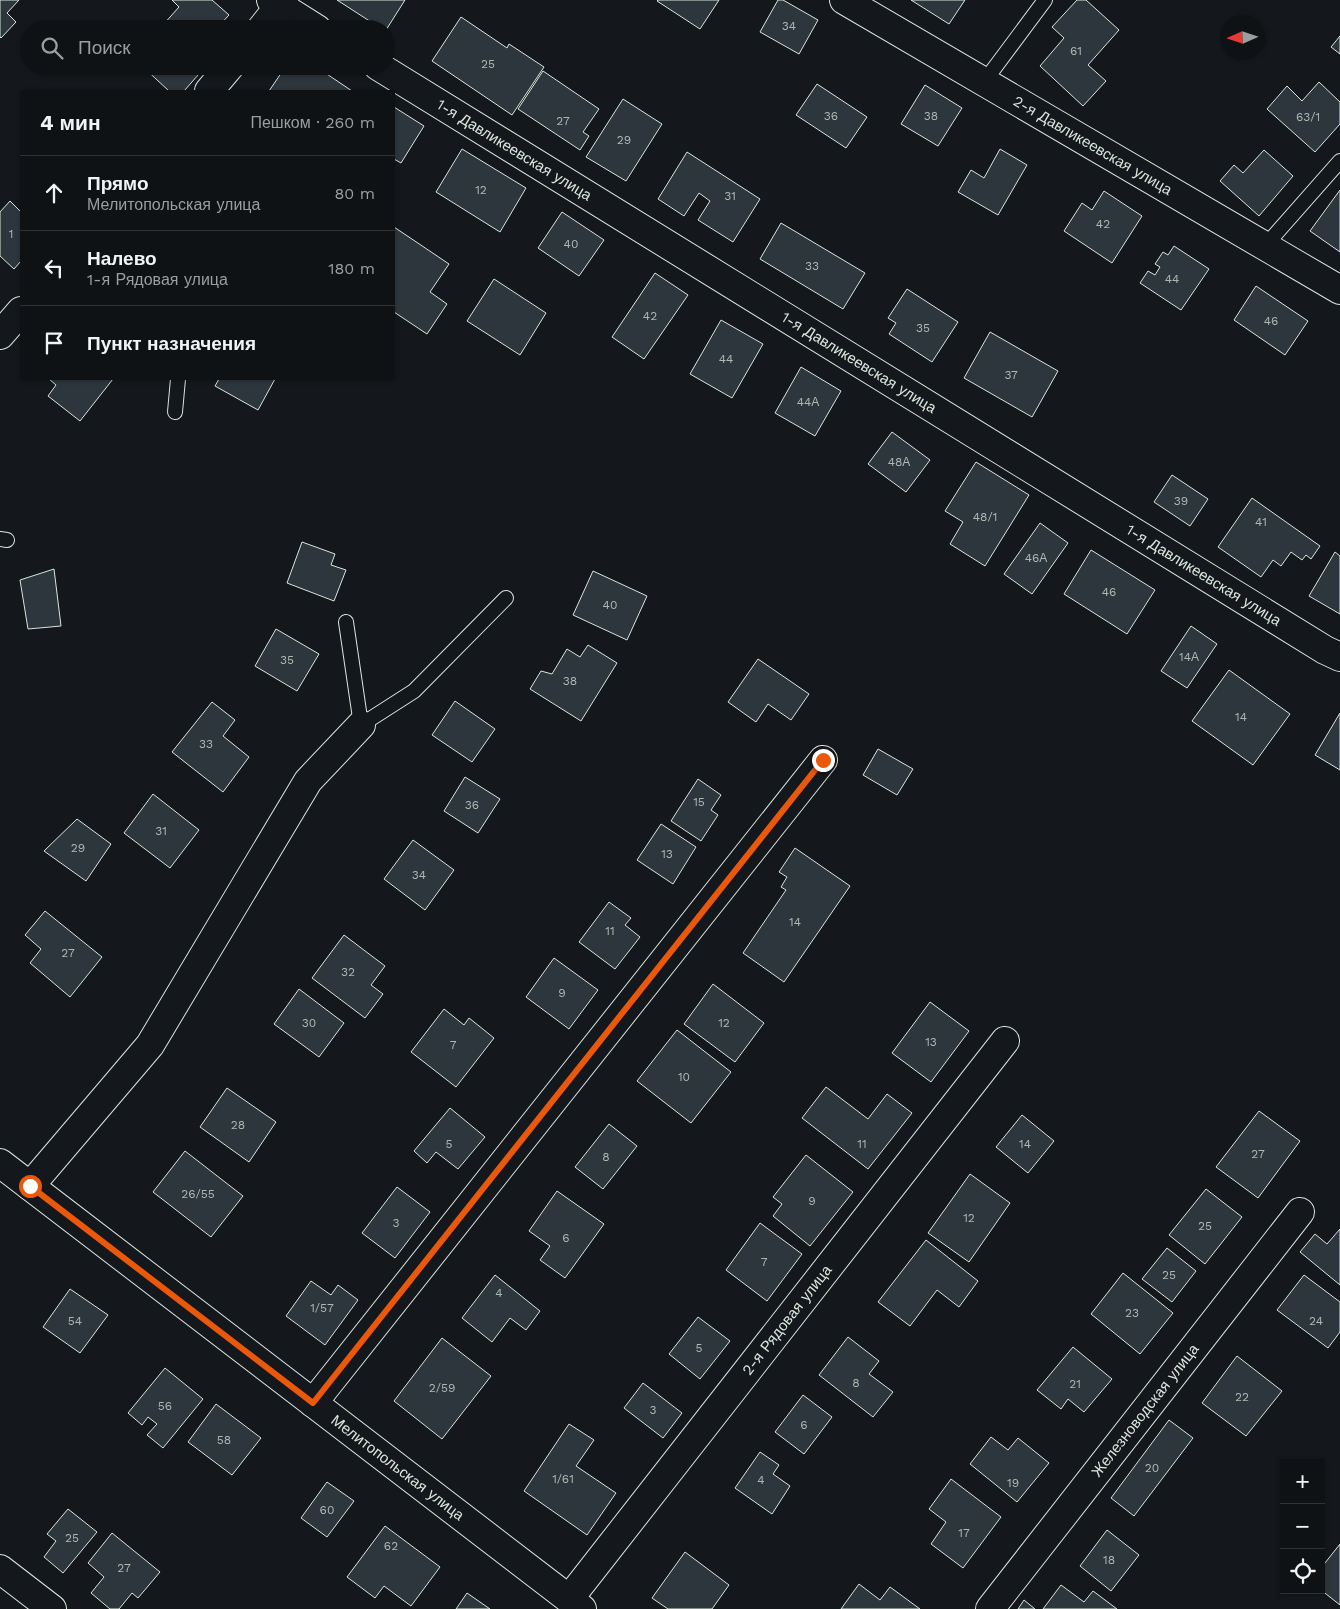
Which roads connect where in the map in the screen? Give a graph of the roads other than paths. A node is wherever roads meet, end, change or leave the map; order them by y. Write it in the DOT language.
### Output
graph roads {
  1 [pos="844,0"];
  2 [pos="1045,0"];
  3 [pos="278,2"];
  4 [pos="267,20"];
  5 [pos="304,20"];
  6 [pos="223,75"];
  7 [pos="393,75"];
  8 [pos="984,82"];
  9 [pos="211,90"];
  10 [pos="1340,161"];
  11 [pos="1265,246"];
  12 [pos="1340,290"];
  13 [pos="20,312"];
  14 [pos="0,335"];
  15 [pos="178,380"];
  16 [pos="175,412"];
  17 [pos="506,598"];
  18 [pos="346,622"];
  19 [pos="1340,657"];
  20 [pos="361,725"];
  21 [pos="823,760"];
  22 [pos="1005,1041"];
  23 [pos="0,1163"];
  24 [pos="30,1186"];
  25 [pos="1300,1212"];
  26 [pos="313,1403"];
  27 [pos="0,1568"];
  28 [pos="575,1604"];
  29 [pos="52,1609"];
  30 [pos="990,1609"];
  1 -- 8 [label="street, 2-я Давликеевская улица"];
  2 -- 8 [label="lane"];
  3 -- 4 [label="street"];
  3 -- 5 [label="street"];
  6 -- 9 [label="street"];
  7 -- 19 [label="street, 1-я Давликеевская улица"];
  8 -- 11 [label="street, 2-я Давликеевская улица"];
  10 -- 11 [label="lane"];
  11 -- 12 [label="street, 2-я Давликеевская улица"];
  13 -- 14 [label="street"];
  15 -- 16 [label="lane"];
  17 -- 20 [label="lane"];
  18 -- 20 [label="lane"];
  20 -- 24 [label="street"];
  21 -- 26 [label="street"];
  22 -- 28 [label="street, 2-я Рядовая улица"];
  23 -- 24 [label="street, Мелитопольская улица"];
  24 -- 26 [label="street, Мелитопольская улица"];
  25 -- 30 [label="street, Железноводская улица"];
  26 -- 28 [label="street, Мелитопольская улица"];
  27 -- 29 [label="street"];
}
